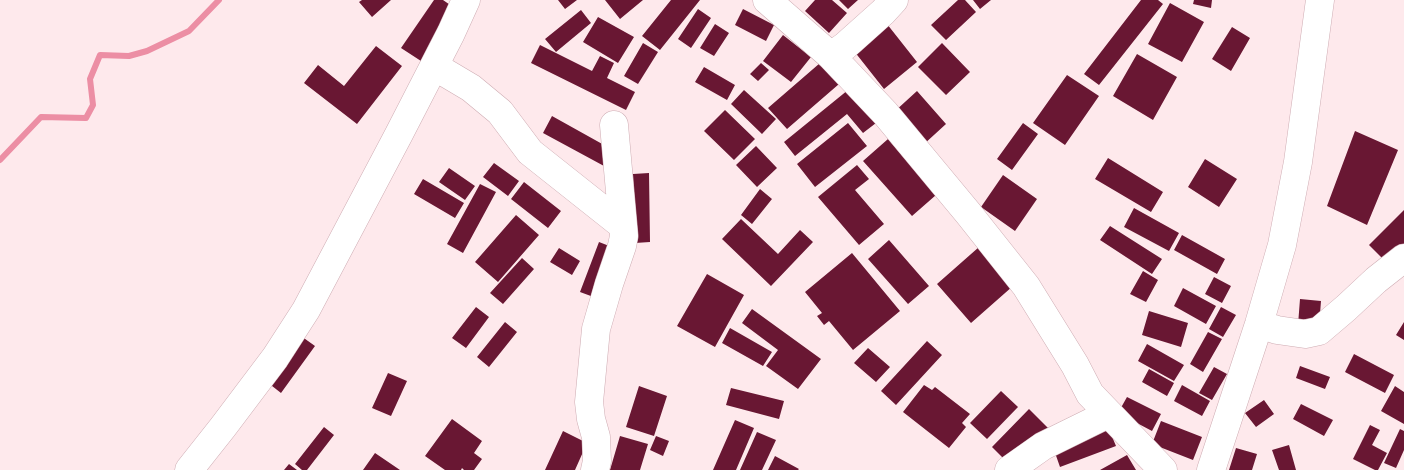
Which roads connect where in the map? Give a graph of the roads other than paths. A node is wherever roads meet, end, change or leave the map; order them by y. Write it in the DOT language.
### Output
graph roads {
  1 [pos="466,0"];
  2 [pos="767,0"];
  3 [pos="894,0"];
  4 [pos="1320,0"];
  5 [pos="831,56"];
  6 [pos="434,66"];
  7 [pos="614,125"];
  8 [pos="622,225"];
  9 [pos="1404,258"];
  10 [pos="1259,324"];
  11 [pos="1108,414"];
  12 [pos="189,470"];
  13 [pos="595,470"];
  14 [pos="1009,470"];
  15 [pos="1163,470"];
  16 [pos="1211,470"];
  1 -- 6 [label="street"];
  2 -- 5 [label="street"];
  3 -- 5 [label="street"];
  4 -- 10 [label="street"];
  5 -- 11 [label="street"];
  6 -- 8 [label="street"];
  6 -- 12 [label="street"];
  7 -- 8 [label="street"];
  8 -- 13 [label="street"];
  9 -- 10 [label="street"];
  10 -- 16 [label="street"];
  11 -- 14 [label="street"];
  11 -- 15 [label="street"];
}
